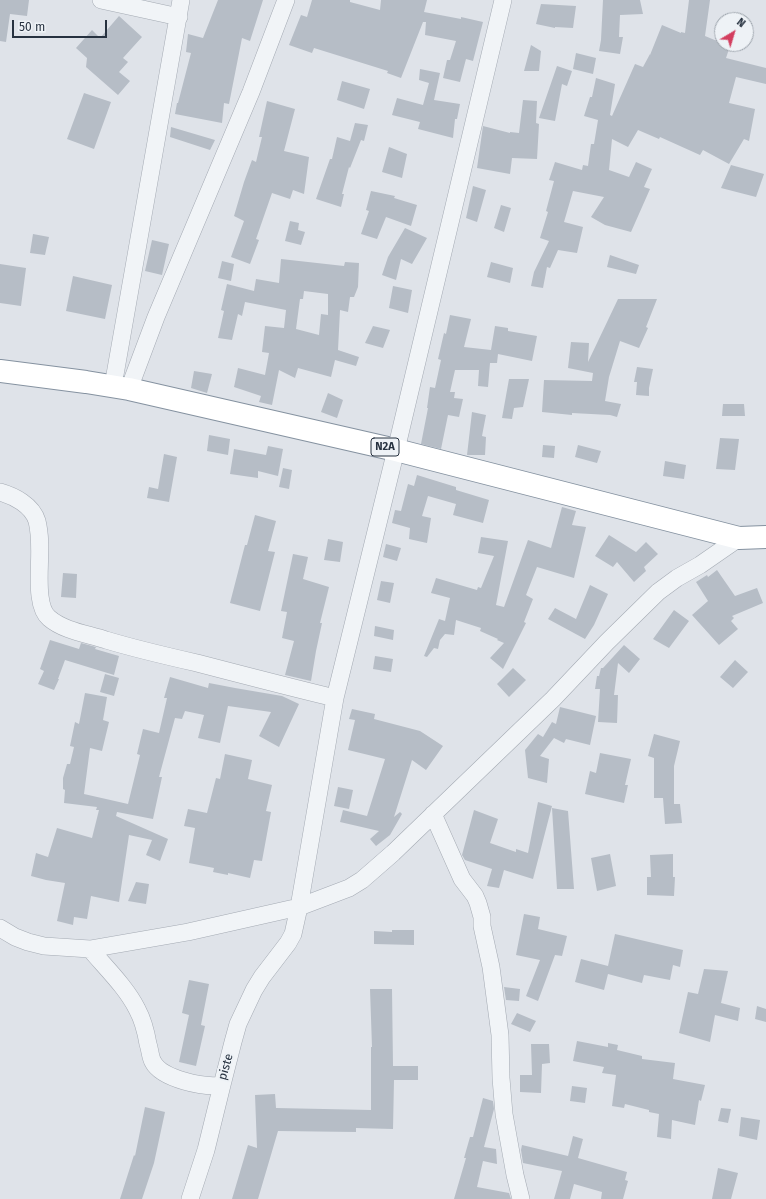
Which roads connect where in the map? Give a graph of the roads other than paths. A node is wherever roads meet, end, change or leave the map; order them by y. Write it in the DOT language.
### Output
graph roads {
  1 [pos="101,0"];
  2 [pos="181,0"];
  3 [pos="286,0"];
  4 [pos="503,0"];
  5 [pos="179,17"];
  6 [pos="0,371"];
  7 [pos="121,387"];
  8 [pos="396,450"];
  9 [pos="0,492"];
  10 [pos="766,537"];
  11 [pos="739,538"];
  12 [pos="335,698"];
  13 [pos="433,814"];
  14 [pos="299,907"];
  15 [pos="0,928"];
  16 [pos="90,949"];
  17 [pos="222,1085"];
  18 [pos="190,1199"];
  19 [pos="521,1199"];
  1 -- 5 [label="street"];
  2 -- 5 [label="street"];
  3 -- 7 [label="street"];
  4 -- 8 [label="street, piste"];
  5 -- 7 [label="street"];
  6 -- 7 [label="highway, N2A"];
  7 -- 8 [label="highway, N2A"];
  8 -- 11 [label="highway, N2A"];
  8 -- 12 [label="street, piste"];
  9 -- 12 [label="street"];
  10 -- 11 [label="highway, N2A"];
  11 -- 13 [label="street"];
  12 -- 14 [label="street, piste"];
  13 -- 14 [label="street"];
  13 -- 19 [label="street"];
  14 -- 16 [label="street"];
  14 -- 17 [label="street, piste"];
  15 -- 16 [label="street"];
  16 -- 17 [label="street, piste"];
  17 -- 18 [label="street"];
}
